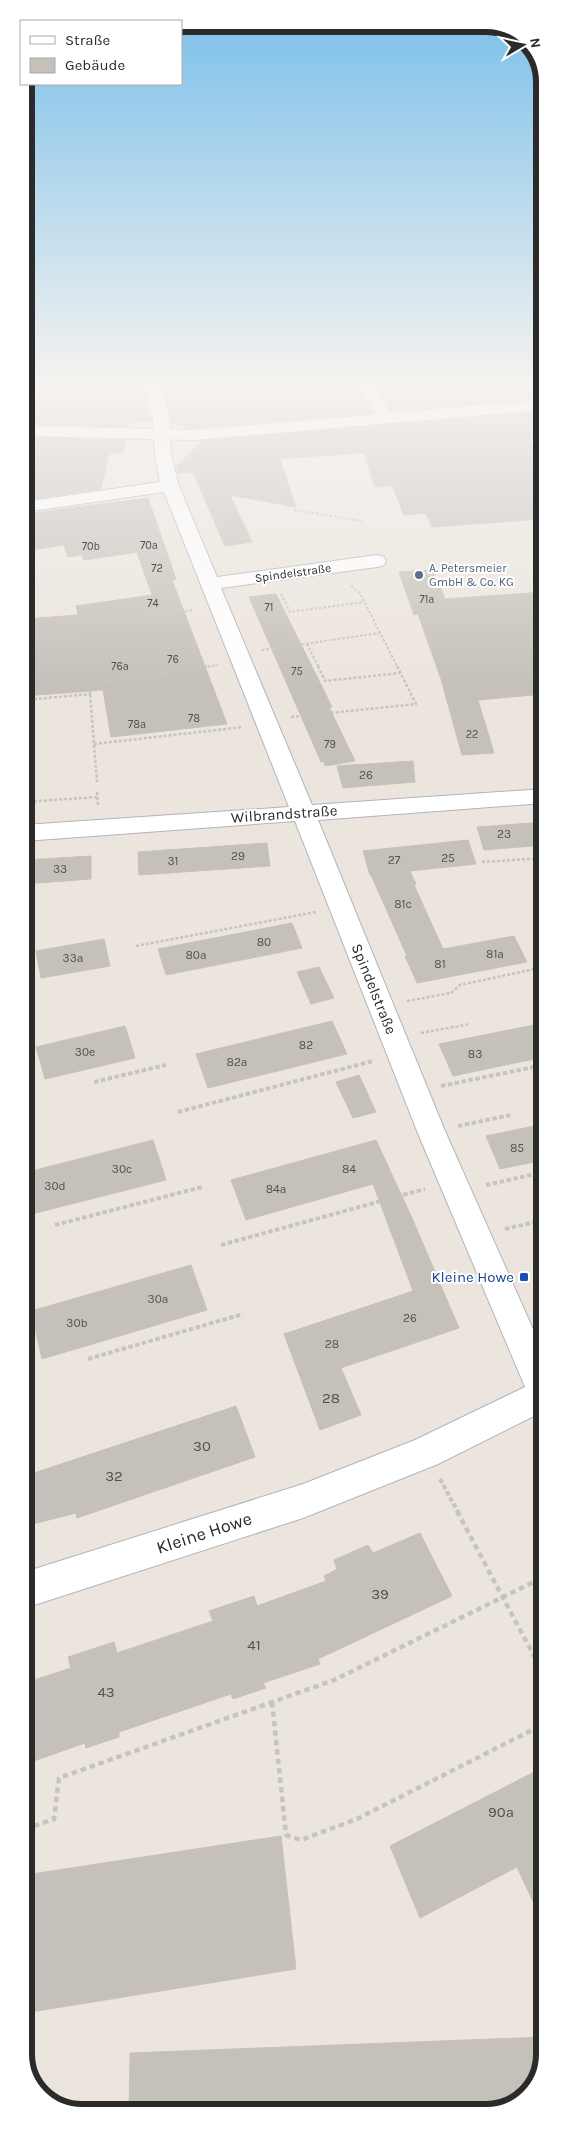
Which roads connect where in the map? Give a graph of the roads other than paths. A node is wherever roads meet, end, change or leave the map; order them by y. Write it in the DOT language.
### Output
graph roads {
  1 [pos="170,486"];
  2 [pos="165,487"];
  3 [pos="33,506"];
  4 [pos="377,561"];
  5 [pos="210,584"];
  6 [pos="536,797"];
  7 [pos="303,812"];
  8 [pos="33,833"];
  9 [pos="536,1375"];
  10 [pos="536,1397"];
  11 [pos="33,1587"];
  1 -- 5 [label="street, Spindelstraße"];
  2 -- 3 [label="street"];
  4 -- 5 [label="street, Spindelstraße"];
  5 -- 7 [label="street, Spindelstraße"];
  6 -- 7 [label="street, Wilbrandstraße"];
  7 -- 8 [label="street, Wilbrandstraße"];
  7 -- 9 [label="street, Spindelstraße"];
  10 -- 11 [label="street, Kleine Howe"];
}
